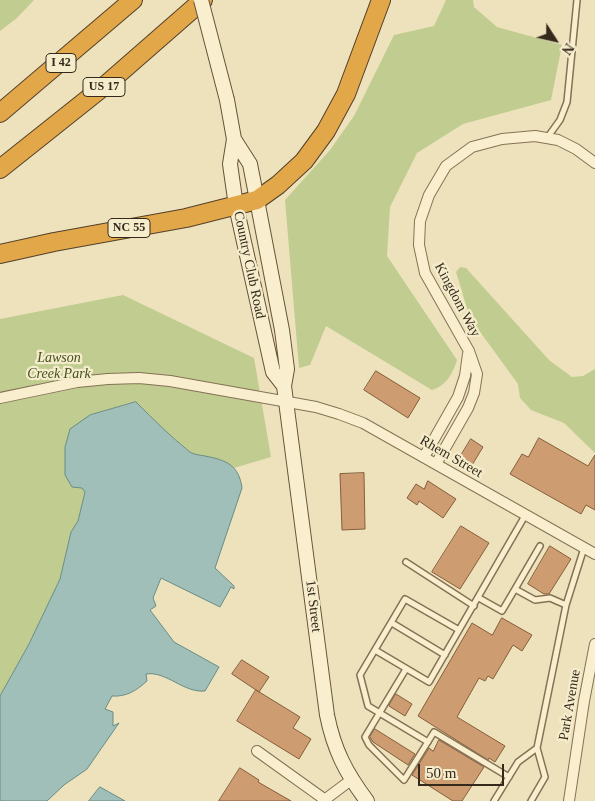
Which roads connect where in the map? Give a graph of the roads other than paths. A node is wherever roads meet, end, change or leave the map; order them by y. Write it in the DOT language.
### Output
graph roads {
  1 [pos="202,0"];
  2 [pos="382,0"];
  3 [pos="577,0"];
  4 [pos="128,4"];
  5 [pos="0,113"];
  6 [pos="547,138"];
  7 [pos="234,139"];
  8 [pos="595,163"];
  9 [pos="0,169"];
  10 [pos="257,200"];
  11 [pos="236,206"];
  12 [pos="0,254"];
  13 [pos="469,351"];
  14 [pos="284,386"];
  15 [pos="0,398"];
  16 [pos="286,401"];
  17 [pos="424,457"];
  18 [pos="436,464"];
  19 [pos="526,514"];
  20 [pos="540,546"];
  21 [pos="584,548"];
  22 [pos="595,554"];
  23 [pos="406,562"];
  24 [pos="515,589"];
  25 [pos="479,598"];
  26 [pos="566,605"];
  27 [pos="474,606"];
  28 [pos="392,623"];
  29 [pos="459,630"];
  30 [pos="595,644"];
  31 [pos="375,650"];
  32 [pos="445,656"];
  33 [pos="406,668"];
  34 [pos="379,713"];
  35 [pos="428,742"];
  36 [pos="537,748"];
  37 [pos="257,751"];
  38 [pos="509,777"];
  39 [pos="351,780"];
  40 [pos="323,800"];
  41 [pos="367,801"];
  42 [pos="494,801"];
  43 [pos="531,801"];
  44 [pos="569,801"];
  1 -- 7 [label="main road, Country Club Road, bridge"];
  1 -- 9 [label="highway, US 17"];
  2 -- 10 [label="highway"];
  3 -- 6 [label="lane"];
  4 -- 5 [label="highway, I 42"];
  6 -- 8 [label="street, Kingdom Way"];
  6 -- 13 [label="street, Kingdom Way"];
  7 -- 10 [label="main road, Country Club Road"];
  7 -- 11 [label="main road, Country Club Road"];
  10 -- 11 [label="highway, NC 55"];
  10 -- 14 [label="main road, Country Club Road"];
  11 -- 12 [label="highway, NC 55"];
  11 -- 14 [label="main road, Country Club Road"];
  13 -- 17 [label="street, Kingdom Way"];
  13 -- 18 [label="street, Kingdom Way"];
  14 -- 16 [label="main road, Country Club Road"];
  15 -- 16 [label="street, Rhem Street"];
  16 -- 17 [label="street, Rhem Street"];
  16 -- 39 [label="main road, 1st Street"];
  17 -- 18 [label="street, Rhem Street"];
  18 -- 19 [label="street, Rhem Street"];
  19 -- 21 [label="street, Rhem Street"];
  19 -- 25 [label="lane"];
  20 -- 24 [label="lane"];
  21 -- 22 [label="street, Rhem Street"];
  21 -- 26 [label="lane"];
  23 -- 27 [label="lane"];
  24 -- 25 [label="lane"];
  24 -- 26 [label="lane"];
  25 -- 27 [label="lane"];
  26 -- 36 [label="lane"];
  27 -- 29 [label="lane"];
  28 -- 29 [label="lane"];
  28 -- 31 [label="lane"];
  28 -- 32 [label="lane"];
  29 -- 32 [label="lane"];
  30 -- 44 [label="street, Park Avenue"];
  31 -- 33 [label="lane"];
  31 -- 34 [label="lane"];
  32 -- 33 [label="lane"];
  33 -- 34 [label="lane"];
  34 -- 35 [label="lane"];
  34 -- 35 [label="lane"];
  35 -- 38 [label="lane"];
  36 -- 38 [label="lane"];
  36 -- 43 [label="lane"];
  37 -- 40 [label="street"];
  38 -- 42 [label="lane"];
  39 -- 40 [label="street"];
  39 -- 41 [label="main road, 1st Street"];
}
